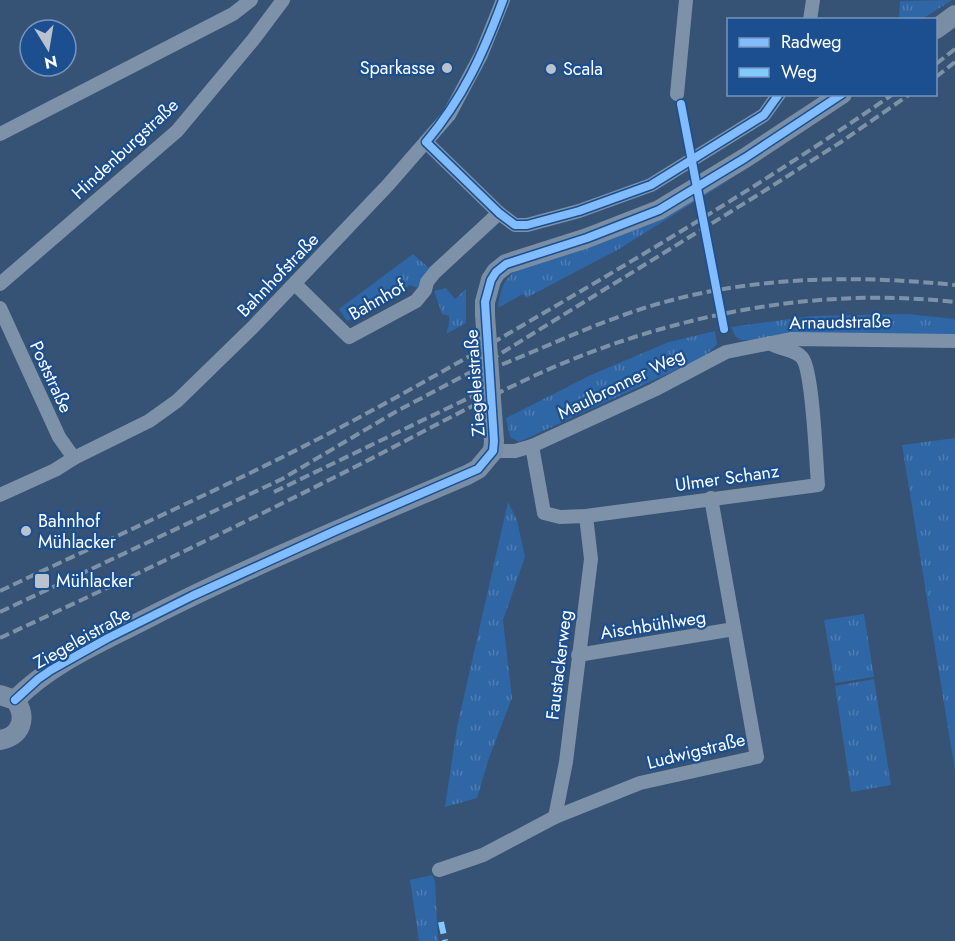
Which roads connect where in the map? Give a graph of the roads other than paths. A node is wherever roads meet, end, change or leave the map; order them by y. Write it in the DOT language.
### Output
graph roads {
  1 [pos="251,0"];
  2 [pos="283,0"];
  3 [pos="503,0"];
  4 [pos="686,0"];
  5 [pos="813,0"];
  6 [pos="955,15"];
  7 [pos="810,18"];
  8 [pos="937,28"];
  9 [pos="677,94"];
  10 [pos="778,96"];
  11 [pos="839,96"];
  12 [pos="0,134"];
  13 [pos="426,142"];
  14 [pos="499,213"];
  15 [pos="0,284"];
  16 [pos="295,284"];
  17 [pos="0,308"];
  18 [pos="955,341"];
  19 [pos="770,343"];
  20 [pos="726,352"];
  21 [pos="532,446"];
  22 [pos="493,451"];
  23 [pos="74,458"];
  24 [pos="0,495"];
  25 [pos="711,498"];
  26 [pos="586,516"];
  27 [pos="734,629"];
  28 [pos="578,655"];
  29 [pos="8,698"];
  30 [pos="0,740"];
  31 [pos="555,817"];
  32 [pos="439,870"];
  1 -- 12 [label="street"];
  2 -- 15 [label="street, Hindenburgstraße"];
  3 -- 13 [label="street, Bahnhofstraße"];
  4 -- 9 [label="street"];
  5 -- 7 [label="street"];
  6 -- 8 [label="street"];
  10 -- 14 [label="street"];
  11 -- 22 [label="street, Ziegeleistraße, bridge"];
  13 -- 14 [label="street"];
  13 -- 16 [label="street, Bahnhofstraße"];
  14 -- 16 [label="street, Bahnhof"];
  16 -- 23 [label="street, Bahnhofstraße"];
  17 -- 23 [label="street, Poststraße"];
  18 -- 19 [label="street, Arnaudstraße"];
  19 -- 20 [label="street, Arnaudstraße"];
  19 -- 25 [label="street, Ulmer Schanz"];
  20 -- 21 [label="street, Maulbronner Weg"];
  21 -- 22 [label="street, Ziegeleistraße"];
  21 -- 26 [label="street, Ulmer Schanz"];
  22 -- 29 [label="street, Ziegeleistraße"];
  23 -- 24 [label="street, Bahnhofstraße"];
  25 -- 26 [label="street, Ulmer Schanz"];
  25 -- 27 [label="street, Ludwigstraße"];
  26 -- 28 [label="street, Faustackerweg"];
  27 -- 28 [label="street, Aischbühlweg"];
  27 -- 31 [label="street, Ludwigstraße"];
  28 -- 31 [label="street, Faustackerweg"];
  29 -- 30 [label="street, Ziegeleistraße"];
  31 -- 32 [label="street, Ludwigstraße"];
}
